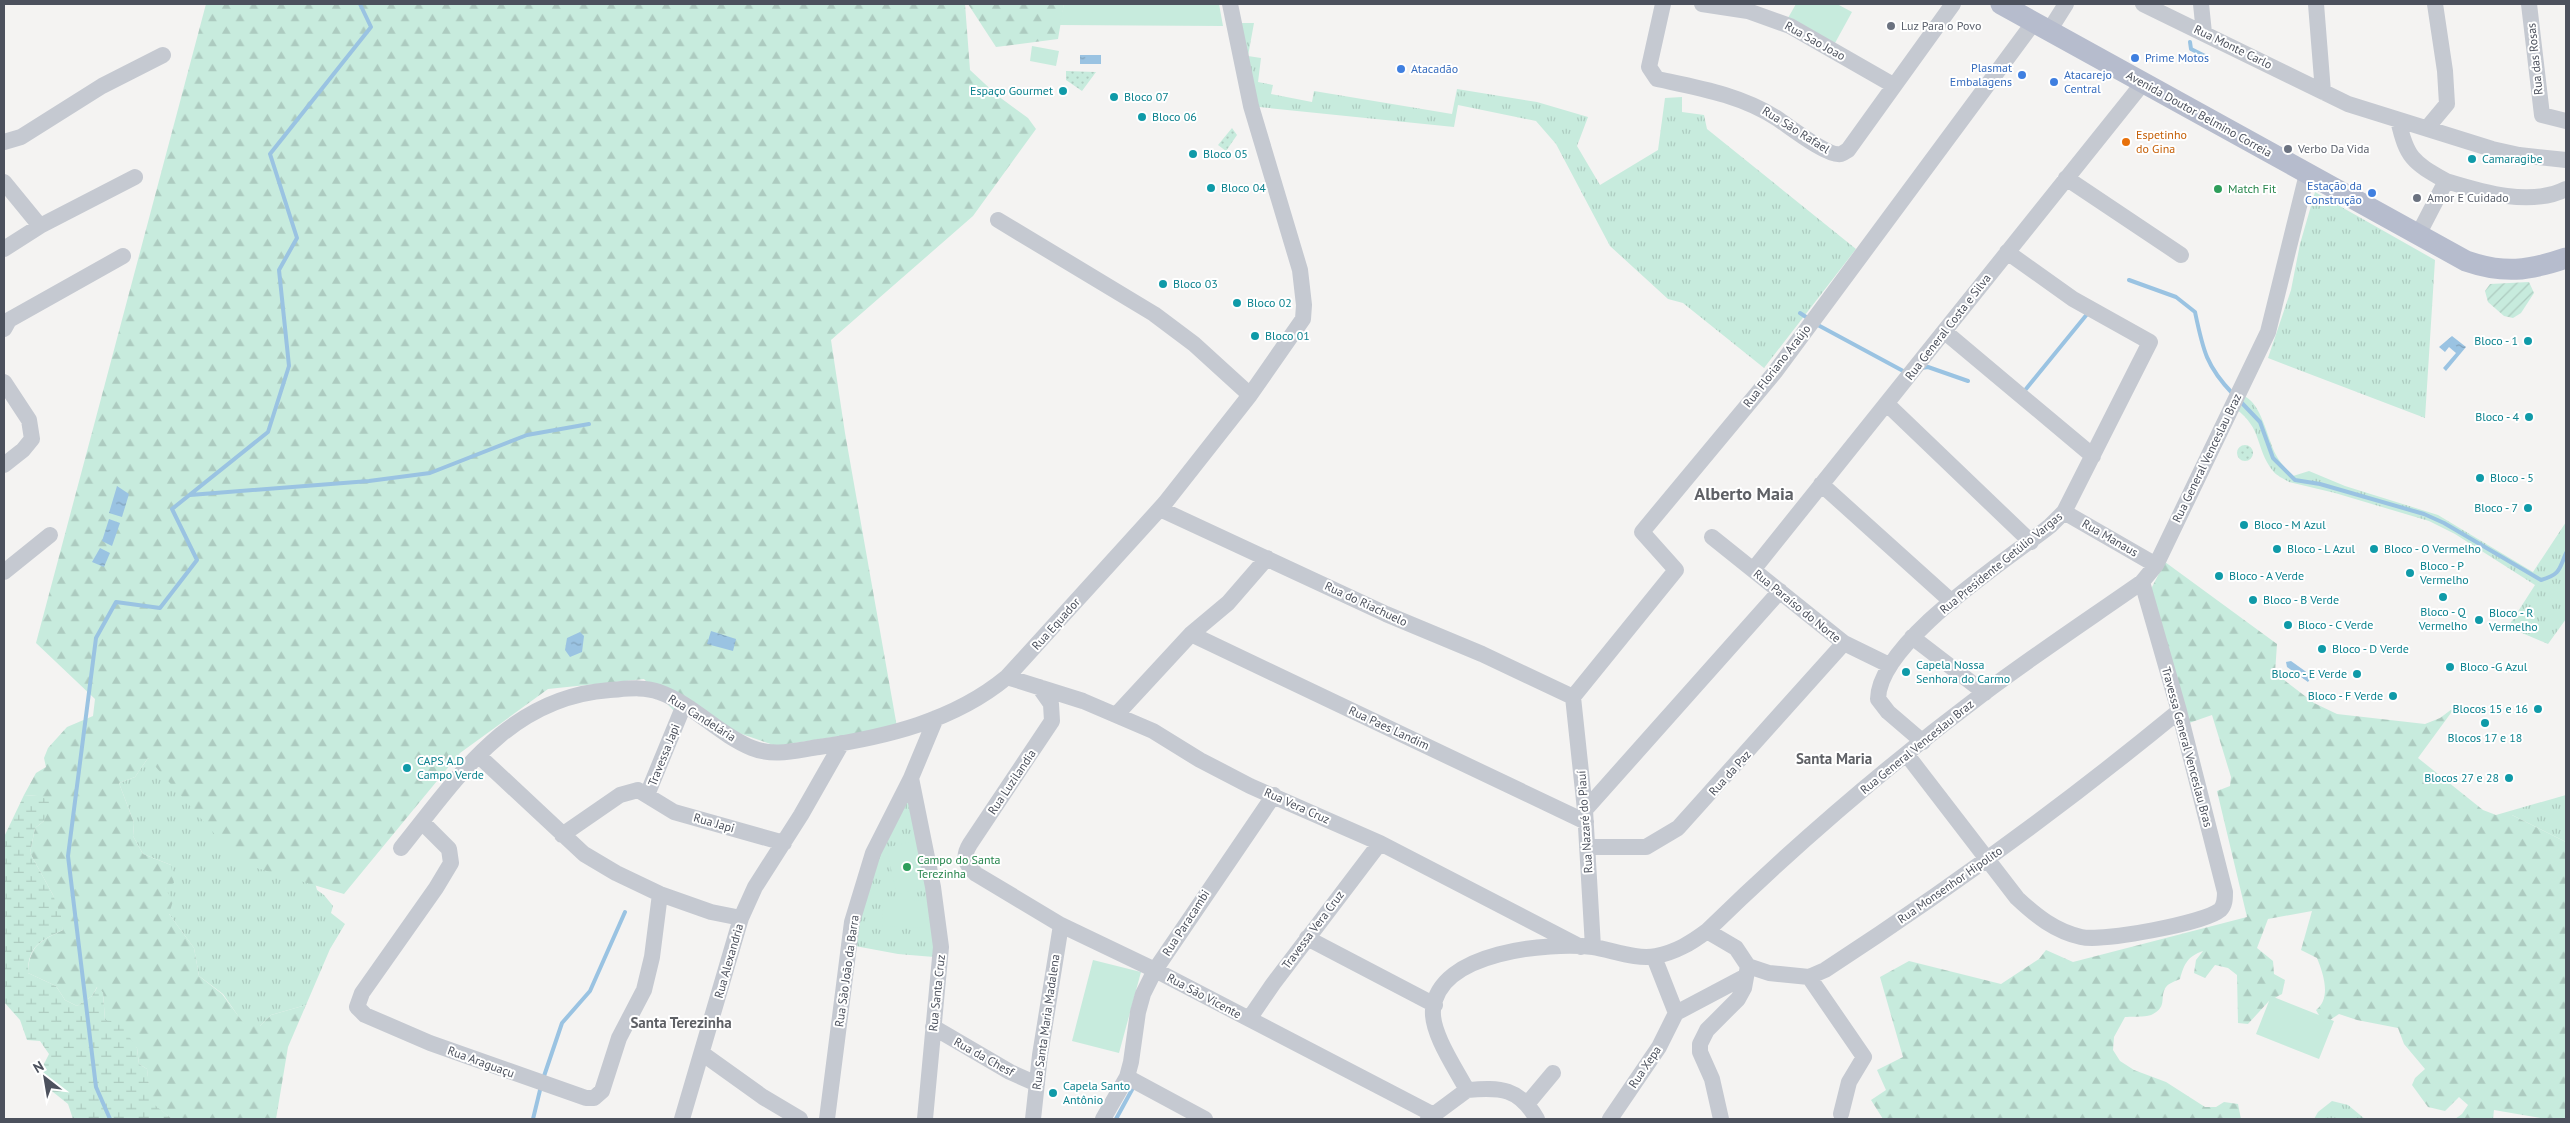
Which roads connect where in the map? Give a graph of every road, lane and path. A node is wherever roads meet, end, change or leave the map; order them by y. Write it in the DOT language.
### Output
graph roads {
  1 [pos="1230,4"];
  2 [pos="1663,4"];
  3 [pos="1702,4"];
  4 [pos="1953,4"];
  5 [pos="2000,4"];
  6 [pos="2066,4"];
  7 [pos="2143,4"];
  8 [pos="2201,4"];
  9 [pos="2316,4"];
  10 [pos="2435,4"];
  11 [pos="2529,4"];
  12 [pos="2042,26"];
  13 [pos="2204,33"];
  14 [pos="163,55"];
  15 [pos="2143,83"];
  16 [pos="1893,86"];
  17 [pos="2323,92"];
  18 [pos="2398,120"];
  19 [pos="2566,121"];
  20 [pos="2427,128"];
  21 [pos="4,142"];
  22 [pos="2566,160"];
  23 [pos="2307,174"];
  24 [pos="135,177"];
  25 [pos="2066,178"];
  26 [pos="2446,181"];
  27 [pos="4,182"];
  28 [pos="2566,189"];
  29 [pos="998,220"];
  30 [pos="40,226"];
  31 [pos="2418,235"];
  32 [pos="4,249"];
  33 [pos="2007,252"];
  34 [pos="123,256"];
  35 [pos="2181,256"];
  36 [pos="2566,258"];
  37 [pos="5,322"];
  38 [pos="1945,332"];
  39 [pos="4,382"];
  40 [pos="1250,395"];
  41 [pos="1887,404"];
  42 [pos="2092,456"];
  43 [pos="4,465"];
  44 [pos="1821,484"];
  45 [pos="1160,509"];
  46 [pos="2064,512"];
  47 [pos="50,535"];
  48 [pos="1712,537"];
  49 [pos="2031,542"];
  50 [pos="1267,558"];
  51 [pos="2156,565"];
  52 [pos="1754,570"];
  53 [pos="4,572"];
  54 [pos="2142,582"];
  55 [pos="1780,591"];
  56 [pos="1952,602"];
  57 [pos="1191,634"];
  58 [pos="1912,637"];
  59 [pos="1844,644"];
  60 [pos="1889,665"];
  61 [pos="1007,677"];
  62 [pos="1039,687"];
  63 [pos="1984,693"];
  64 [pos="1573,698"];
  65 [pos="684,705"];
  66 [pos="2179,712"];
  67 [pos="1117,714"];
  68 [pos="936,718"];
  69 [pos="1923,742"];
  70 [pos="842,743"];
  71 [pos="1907,755"];
  72 [pos="479,756"];
  73 [pos="911,778"];
  74 [pos="1274,795"];
  75 [pos="647,796"];
  76 [pos="1586,816"];
  77 [pos="422,822"];
  78 [pos="562,835"];
  79 [pos="784,843"];
  80 [pos="1380,843"];
  81 [pos="1588,847"];
  82 [pos="401,848"];
  83 [pos="1986,860"];
  84 [pos="976,874"];
  85 [pos="660,894"];
  86 [pos="742,918"];
  87 [pos="1060,925"];
  88 [pos="1707,931"];
  89 [pos="1307,938"];
  90 [pos="1587,947"];
  91 [pos="1654,957"];
  92 [pos="1155,970"];
  93 [pos="1747,971"];
  94 [pos="1809,977"];
  95 [pos="1435,1005"];
  96 [pos="1676,1013"];
  97 [pos="1249,1019"];
  98 [pos="933,1026"];
  99 [pos="703,1054"];
  100 [pos="1553,1073"];
  101 [pos="1126,1077"];
  102 [pos="1037,1084"];
  103 [pos="1467,1090"];
  104 [pos="1528,1103"];
  105 [pos="1842,1114"];
  106 [pos="1431,1117"];
  107 [pos="682,1119"];
  108 [pos="800,1119"];
  109 [pos="827,1119"];
  110 [pos="925,1119"];
  111 [pos="1033,1119"];
  112 [pos="1103,1119"];
  113 [pos="1204,1119"];
  114 [pos="1538,1119"];
  115 [pos="1610,1119"];
  116 [pos="1721,1119"];
  1 -- 40 [label="street, Rua Equador"];
  2 -- 16 [label="street, Rua São Rafael"];
  3 -- 16 [label="street, Rua Sao Joao"];
  4 -- 16 [label="street, Rua São Rafael"];
  5 -- 12 [label="main road, Avenida Doutor Belmino Correia"];
  6 -- 12 [label="street, Rua Floriano Araújo"];
  7 -- 13 [label="street, Rua Monte Carlo"];
  8 -- 13 [label="street"];
  9 -- 17 [label="street"];
  10 -- 20 [label="street"];
  11 -- 19 [label="street, Rua das Rosas"];
  12 -- 15 [label="main road, Avenida Doutor Belmino Correia"];
  12 -- 64 [label="street, Rua Floriano Araújo"];
  13 -- 17 [label="street, Rua Monte Carlo"];
  14 -- 21 [label="street"];
  15 -- 23 [label="main road, Avenida Doutor Belmino Correia"];
  15 -- 25 [label="street, Rua General Costa e Silva"];
  17 -- 18 [label="street, Rua Monte Carlo"];
  18 -- 20 [label="street, Rua Monte Carlo"];
  18 -- 26 [label="street"];
  20 -- 22 [label="street, Rua Monte Carlo"];
  23 -- 31 [label="main road, Avenida Doutor Belmino Correia"];
  23 -- 51 [label="street, Rua General Venceslau Braz"];
  24 -- 30 [label="street"];
  25 -- 33 [label="street, Rua General Costa e Silva"];
  25 -- 35 [label="street"];
  26 -- 28 [label="street"];
  26 -- 31 [label="street"];
  27 -- 30 [label="street"];
  29 -- 40 [label="street"];
  30 -- 32 [label="street"];
  31 -- 36 [label="main road, Avenida Doutor Belmino Correia"];
  33 -- 38 [label="street, Rua General Costa e Silva"];
  33 -- 42 [label="street, Rua Presidente Getúlio Vargas"];
  34 -- 37 [label="street"];
  38 -- 41 [label="street, Rua General Costa e Silva"];
  38 -- 42 [label="street"];
  39 -- 43 [label="street"];
  40 -- 45 [label="street, Rua Equador"];
  41 -- 44 [label="street, Rua General Costa e Silva"];
  41 -- 49 [label="street"];
  42 -- 46 [label="street, Rua Presidente Getúlio Vargas"];
  44 -- 52 [label="street, Rua General Costa e Silva"];
  44 -- 56 [label="street"];
  45 -- 50 [label="street, Rua do Riachuelo"];
  45 -- 61 [label="street, Rua Equador"];
  46 -- 49 [label="street, Rua Presidente Getúlio Vargas"];
  46 -- 51 [label="street, Rua Manaus"];
  47 -- 53 [label="street"];
  48 -- 52 [label="street, Rua Paraíso do Norte"];
  49 -- 56 [label="street, Rua Presidente Getúlio Vargas"];
  50 -- 57 [label="street"];
  50 -- 64 [label="street, Rua do Riachuelo"];
  51 -- 54 [label="street, Rua General Venceslau Braz"];
  52 -- 55 [label="street, Rua Paraíso do Norte"];
  54 -- 63 [label="street, Rua General Venceslau Braz"];
  54 -- 66 [label="street, Travessa General Venceslau Bras"];
  55 -- 59 [label="street, Rua Paraíso do Norte"];
  55 -- 76 [label="street"];
  56 -- 58 [label="street, Rua Presidente Getúlio Vargas"];
  57 -- 67 [label="street"];
  57 -- 76 [label="street, Rua Paes Landim"];
  58 -- 60 [label="street, Rua Presidente Getúlio Vargas"];
  58 -- 63 [label="street"];
  59 -- 60 [label="street, Rua Paraíso do Norte"];
  59 -- 81 [label="street, Rua da Paz"];
  60 -- 69 [label="street"];
  61 -- 62 [label="street, Rua Vera Cruz"];
  61 -- 68 [label="street, Rua Equador"];
  62 -- 67 [label="street, Rua Vera Cruz"];
  62 -- 84 [label="street, Rua Luzilandia"];
  63 -- 69 [label="street, Rua General Venceslau Braz"];
  64 -- 76 [label="street, Rua Nazaré do Piauí"];
  65 -- 70 [label="street, Rua Candelária"];
  65 -- 72 [label="street, Rua Candelária"];
  65 -- 75 [label="street, Travessa Japi"];
  66 -- 83 [label="street, Rua Monsenhor Hipolito"];
  66 -- 83 [label="street, Travessa General Venceslau Bras"];
  67 -- 74 [label="street, Rua Vera Cruz"];
  68 -- 70 [label="street, Rua Candelária"];
  68 -- 73 [label="street, Rua São João da Barra"];
  69 -- 71 [label="street, Rua General Venceslau Braz"];
  70 -- 79 [label="street, Rua Alexandria"];
  71 -- 83 [label="street"];
  71 -- 88 [label="street, Rua General Venceslau Braz"];
  72 -- 77 [label="street, Rua Candelária"];
  72 -- 78 [label="street, Rua Alexandria"];
  73 -- 98 [label="street, Rua Santa Cruz"];
  73 -- 109 [label="street, Rua São João da Barra"];
  74 -- 80 [label="street, Rua Vera Cruz"];
  74 -- 92 [label="street, Rua Paracambi"];
  75 -- 78 [label="street, Travessa Japi"];
  75 -- 79 [label="street, Rua Japi"];
  76 -- 81 [label="street, Rua Nazaré do Piauí"];
  77 -- 82 [label="street, Rua Candelária"];
  77 -- 85 [label="street, Rua Araguaçu"];
  78 -- 85 [label="street, Rua Alexandria"];
  79 -- 86 [label="street, Rua Alexandria"];
  80 -- 89 [label="street, Travessa Vera Cruz"];
  80 -- 90 [label="street, Rua Vera Cruz"];
  81 -- 90 [label="street, Rua Nazaré do Piauí"];
  83 -- 94 [label="street, Rua Monsenhor Hipolito"];
  84 -- 87 [label="street, Rua São Vicente"];
  85 -- 86 [label="street, Rua Alexandria"];
  86 -- 99 [label="street, Rua Alexandria"];
  87 -- 92 [label="street, Rua São Vicente"];
  87 -- 102 [label="street, Rua Santa Maria Madalena"];
  88 -- 91 [label="street, Rua General Venceslau Braz"];
  88 -- 93 [label="street"];
  89 -- 95 [label="street"];
  89 -- 97 [label="street, Travessa Vera Cruz"];
  90 -- 91 [label="street, Rua General Venceslau Braz"];
  90 -- 95 [label="street, Rua General Venceslau Braz"];
  91 -- 96 [label="street"];
  92 -- 97 [label="street, Rua São Vicente"];
  92 -- 101 [label="street, Rua Paracambi"];
  93 -- 94 [label="street"];
  93 -- 96 [label="street"];
  93 -- 116 [label="street"];
  94 -- 105 [label="street"];
  95 -- 103 [label="street"];
  96 -- 115 [label="street, Rua Xepa"];
  97 -- 106 [label="street, Rua São Vicente"];
  98 -- 102 [label="street, Rua da Chesf"];
  98 -- 110 [label="street, Rua Santa Cruz"];
  99 -- 107 [label="street, Rua Alexandria"];
  99 -- 108 [label="street"];
  100 -- 104 [label="street"];
  101 -- 112 [label="street, Rua Paracambi"];
  101 -- 113 [label="street"];
  102 -- 111 [label="street, Rua Santa Maria Madalena"];
  103 -- 104 [label="street"];
  103 -- 106 [label="street"];
  104 -- 114 [label="street"];
}
